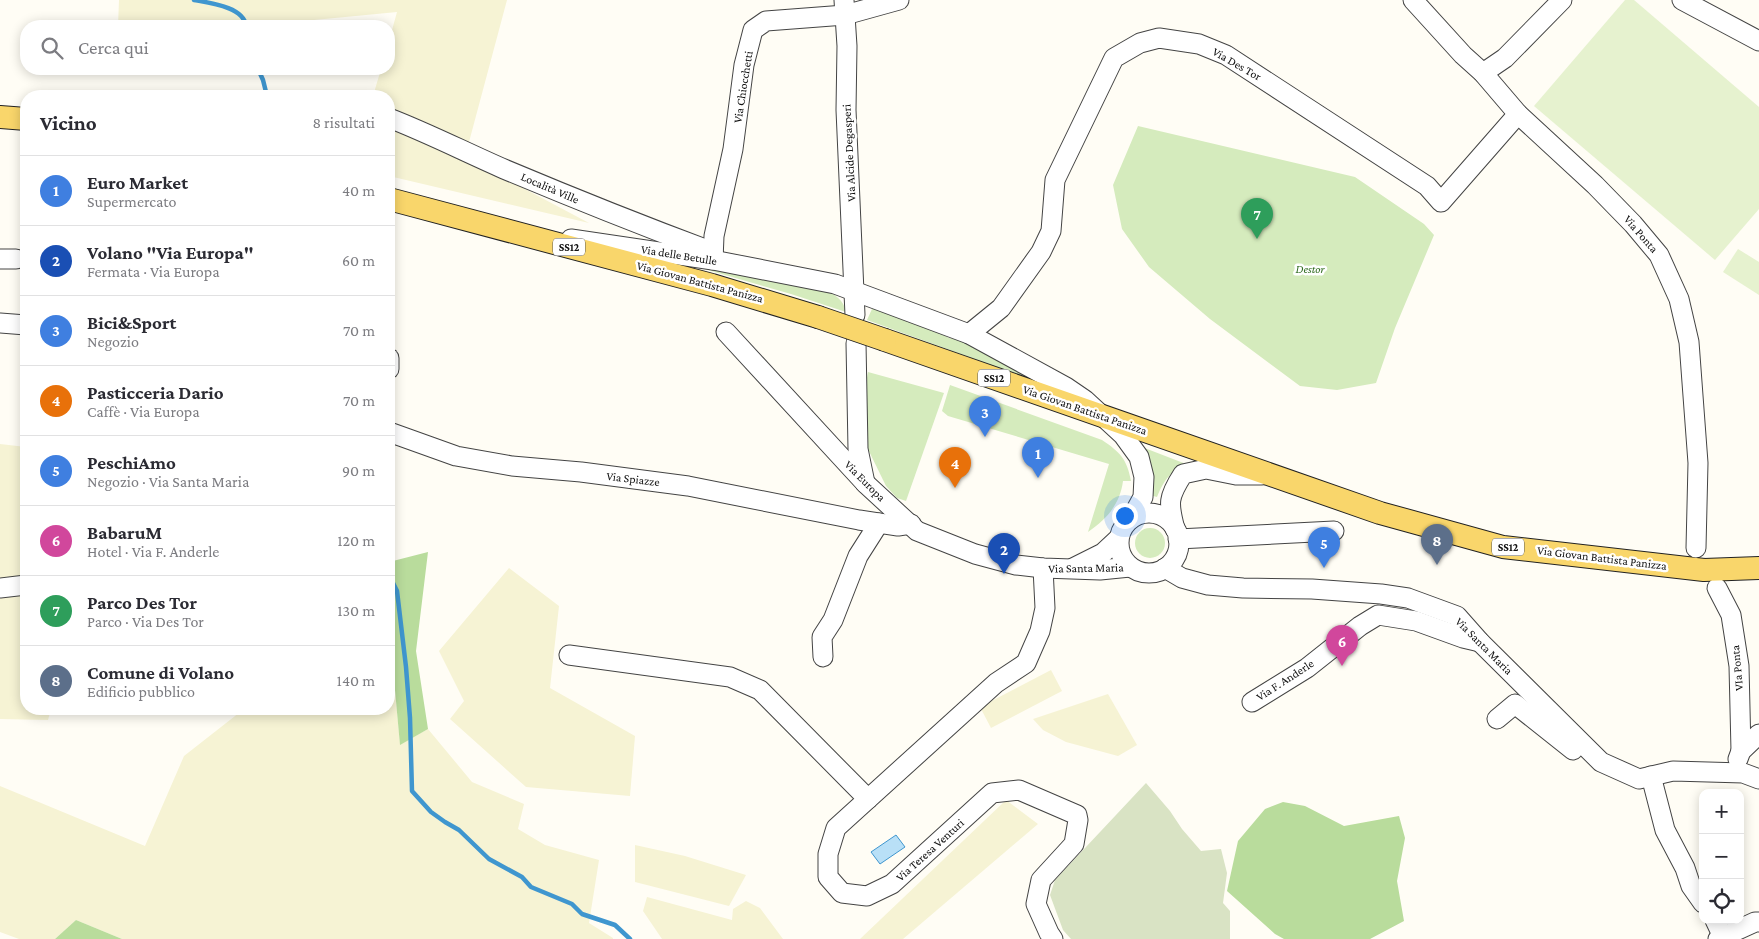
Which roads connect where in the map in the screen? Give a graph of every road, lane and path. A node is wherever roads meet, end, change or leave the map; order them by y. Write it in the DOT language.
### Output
graph roads {
  1 [pos="898,0"];
  2 [pos="1413,0"];
  3 [pos="1562,0"];
  4 [pos="1682,0"];
  5 [pos="844,8"];
  6 [pos="1759,41"];
  7 [pos="1483,73"];
  8 [pos="1518,114"];
  9 [pos="0,118"];
  10 [pos="20,119"];
  11 [pos="395,120"];
  12 [pos="395,201"];
  13 [pos="501,228"];
  14 [pos="713,249"];
  15 [pos="855,290"];
  16 [pos="855,315"];
  17 [pos="0,323"];
  18 [pos="20,325"];
  19 [pos="726,332"];
  20 [pos="969,334"];
  21 [pos="856,343"];
  22 [pos="1104,417"];
  23 [pos="395,434"];
  24 [pos="1267,474"];
  25 [pos="866,484"];
  26 [pos="1131,519"];
  27 [pos="879,524"];
  28 [pos="911,524"];
  29 [pos="1334,531"];
  30 [pos="1177,534"];
  31 [pos="1118,540"];
  32 [pos="1696,548"];
  33 [pos="1130,567"];
  34 [pos="1043,568"];
  35 [pos="1166,568"];
  36 [pos="1759,568"];
  37 [pos="1071,569"];
  38 [pos="20,586"];
  39 [pos="0,588"];
  40 [pos="1717,588"];
  41 [pos="1480,642"];
  42 [pos="569,655"];
  43 [pos="823,657"];
  44 [pos="1252,702"];
  45 [pos="1497,719"];
  46 [pos="1759,734"];
  47 [pos="1741,752"];
  48 [pos="1734,772"];
  49 [pos="1651,776"];
  50 [pos="1613,778"];
  51 [pos="1759,779"];
  52 [pos="868,799"];
  53 [pos="1699,897"];
  54 [pos="1759,922"];
  55 [pos="1718,932"];
  56 [pos="1053,939"];
  1 -- 5 [label="street"];
  2 -- 7 [label="street, Via Ponta"];
  3 -- 7 [label="street"];
  4 -- 6 [label="street"];
  5 -- 14 [label="street, Via Chiocchetti"];
  5 -- 15 [label="street, Via Alcide Degasperi"];
  7 -- 8 [label="street, Via Ponta"];
  8 -- 20 [label="street, Via Des Tor"];
  8 -- 32 [label="street, Via Ponta"];
  9 -- 10 [label="main road"];
  11 -- 14 [label="street, Località Ville"];
  12 -- 13 [label="main road, Via Giovan Battista Panizza / SS12"];
  13 -- 14 [label="street, Via delle Betulle"];
  13 -- 22 [label="main road, Via Giovan Battista Panizza / SS12, bridge"];
  14 -- 15 [label="street, Via delle Betulle"];
  15 -- 16 [label="street, Via Alcide Degasperi"];
  15 -- 20 [label="street, Via delle Betulle"];
  17 -- 18 [label="street"];
  19 -- 25 [label="street, Via Europa"];
  20 -- 22 [label="street, Via delle Betulle"];
  21 -- 25 [label="street"];
  22 -- 24 [label="main road, Via Giovan Battista Panizza / SS12"];
  22 -- 26 [label="street"];
  23 -- 27 [label="street, Via Spiazze"];
  24 -- 30 [label="street"];
  24 -- 36 [label="main road, Via Giovan Battista Panizza / SS12"];
  25 -- 28 [label="street, Via Europa"];
  26 -- 30 [label="street"];
  26 -- 31 [label="street"];
  27 -- 28 [label="street, Via Spiazze"];
  27 -- 43 [label="street"];
  28 -- 34 [label="street, Via Europa"];
  29 -- 30 [label="street"];
  30 -- 35 [label="street"];
  31 -- 33 [label="street"];
  31 -- 37 [label="street"];
  33 -- 35 [label="street"];
  33 -- 37 [label="street, Via Santa Maria"];
  34 -- 37 [label="street, Via Santa Maria"];
  34 -- 52 [label="street, Via Teresa Venturi"];
  35 -- 41 [label="street, Via Santa Maria"];
  38 -- 39 [label="street"];
  40 -- 47 [label="street, VIa Ponta"];
  41 -- 44 [label="street, Via F. Anderle"];
  41 -- 49 [label="street, Via Santa Maria"];
  42 -- 52 [label="street"];
  45 -- 50 [label="street"];
  46 -- 47 [label="street"];
  47 -- 48 [label="street"];
  48 -- 49 [label="street, Via Santa Maria"];
  48 -- 51 [label="street, Via Santa Maria"];
  49 -- 53 [label="street"];
  52 -- 56 [label="street, Via Teresa Venturi"];
  54 -- 55 [label="street"];
}
